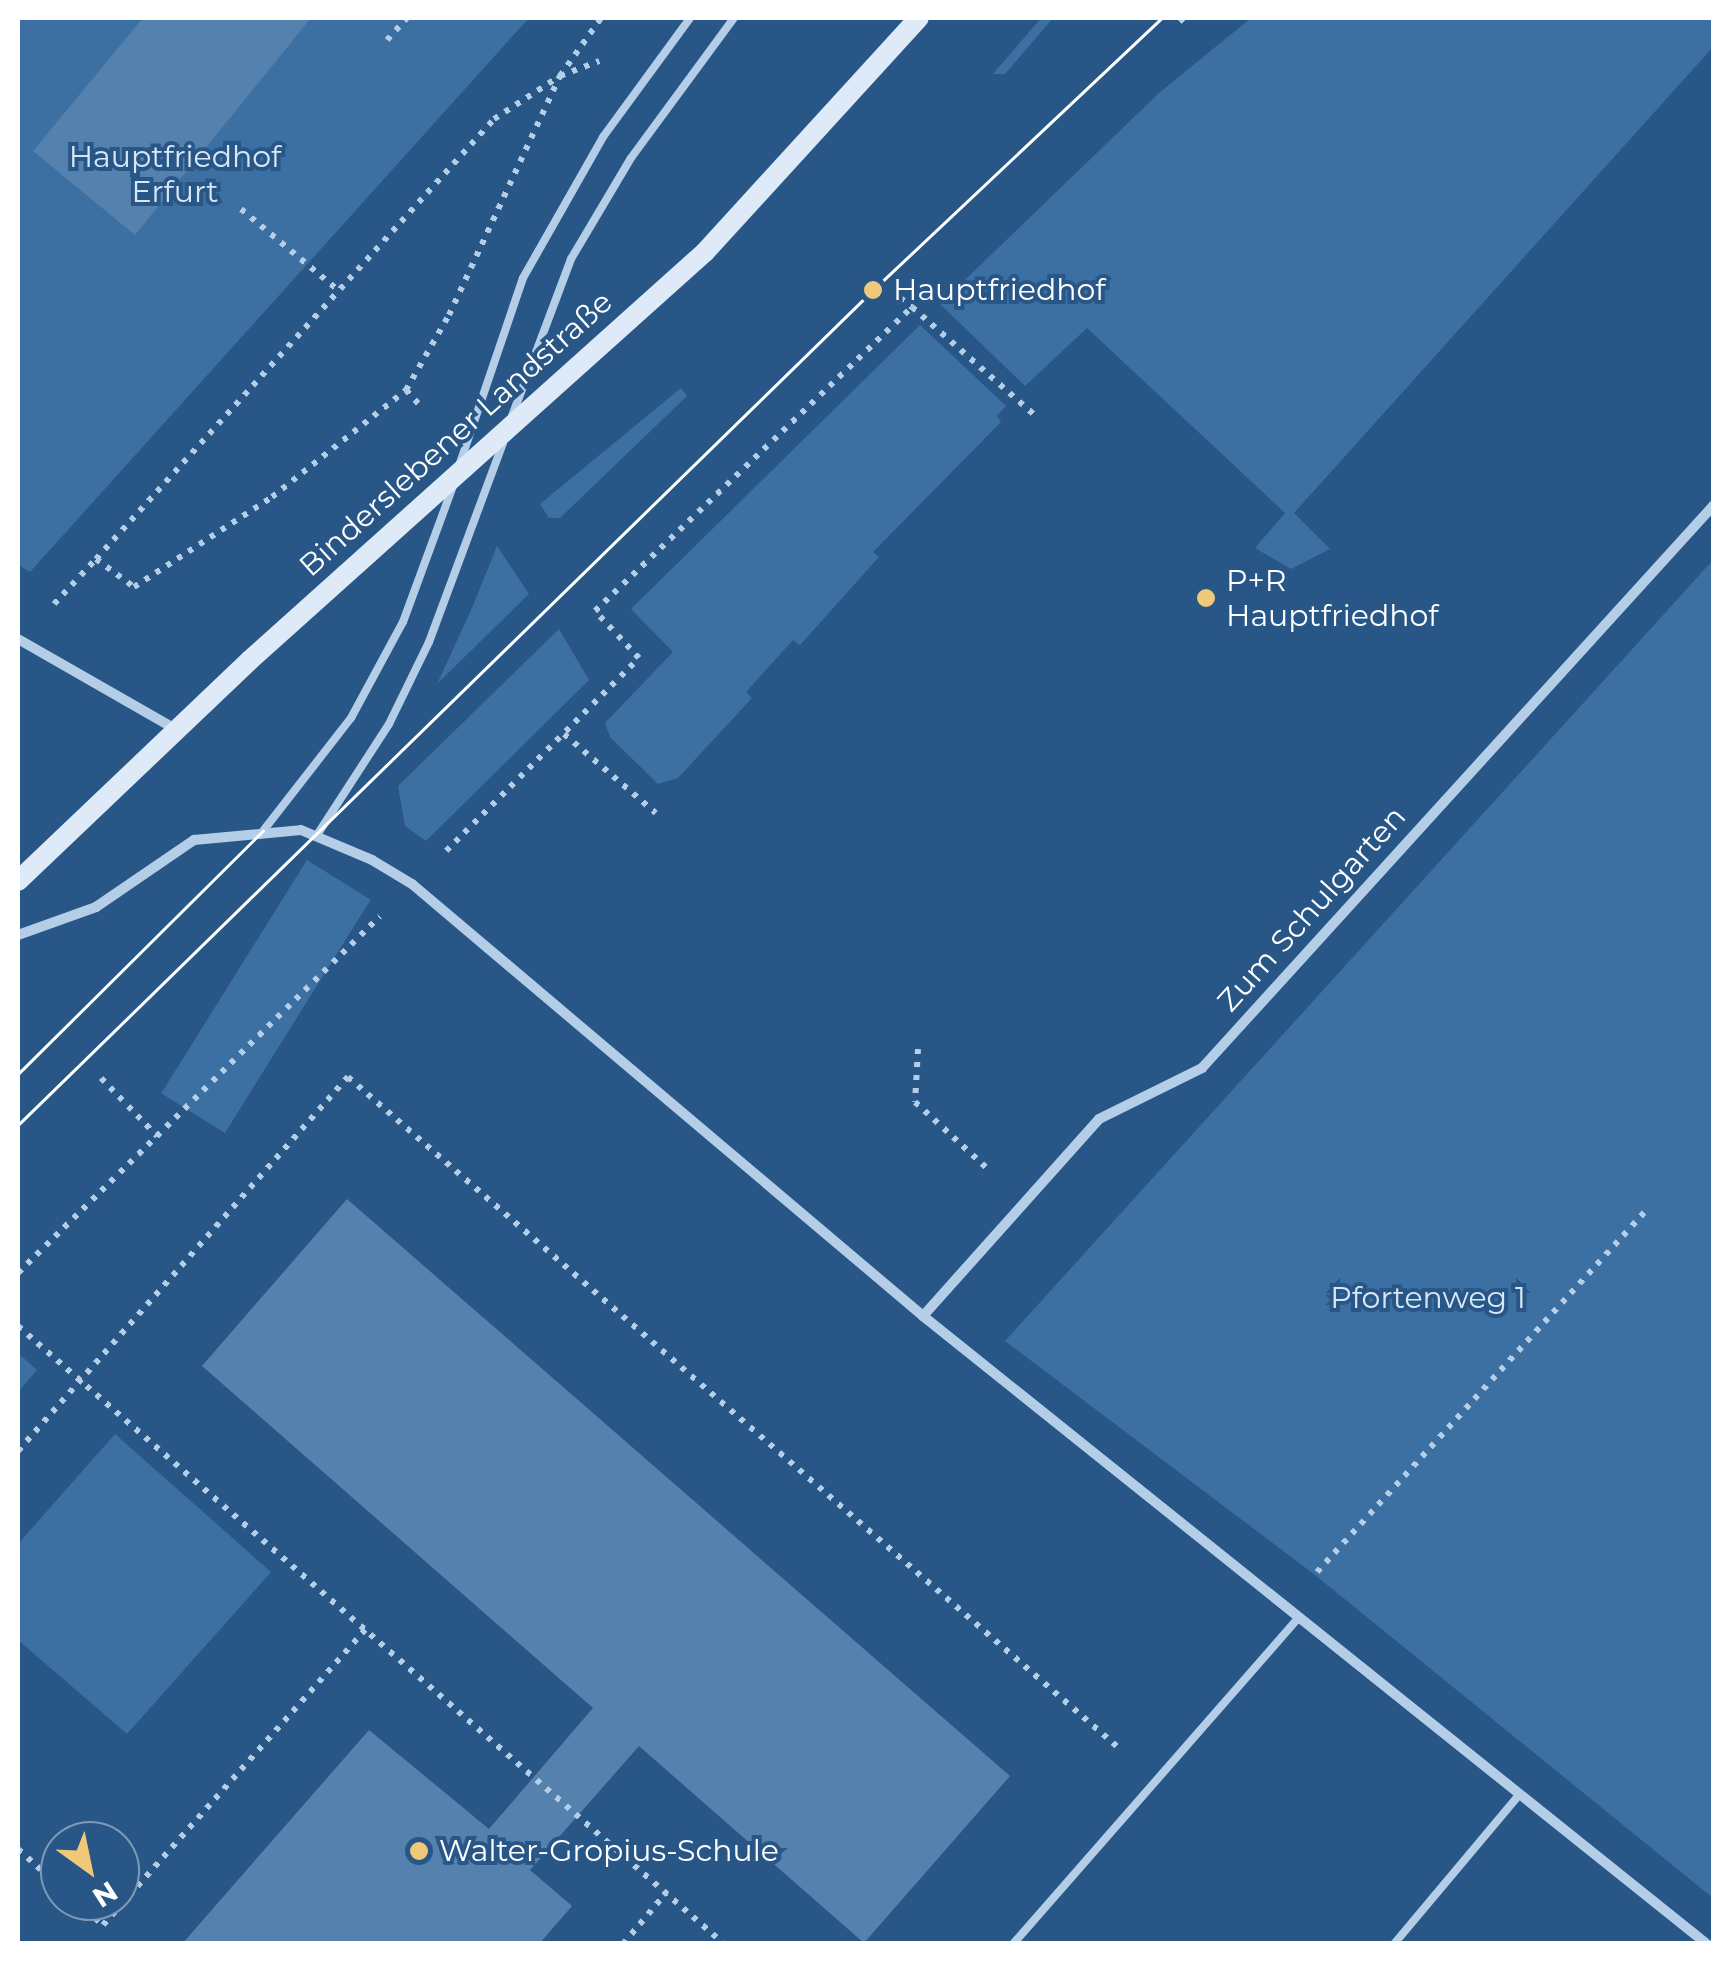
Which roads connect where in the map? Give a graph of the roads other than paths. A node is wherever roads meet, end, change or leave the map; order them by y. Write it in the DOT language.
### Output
graph roads {
  1 [pos="690,18"];
  2 [pos="734,18"];
  3 [pos="920,18"];
  4 [pos="508,426"];
  5 [pos="458,472"];
  6 [pos="1714,504"];
  7 [pos="19,641"];
  8 [pos="175,729"];
  9 [pos="263,831"];
  10 [pos="317,835"];
  11 [pos="18,881"];
  12 [pos="18,935"];
  13 [pos="923,1316"];
  14 [pos="1298,1618"];
  15 [pos="1520,1795"];
  16 [pos="1013,1944"];
  17 [pos="1394,1944"];
  18 [pos="1708,1944"];
  1 -- 5 [label="lane"];
  2 -- 4 [label="lane"];
  3 -- 4 [label="main road, Binderslebener Landstraße"];
  4 -- 5 [label="main road, Binderslebener Landstraße"];
  4 -- 10 [label="lane"];
  5 -- 8 [label="main road, Binderslebener Landstraße"];
  5 -- 9 [label="lane"];
  6 -- 13 [label="street, Zum Schulgarten"];
  7 -- 8 [label="street"];
  8 -- 11 [label="main road, Binderslebener Landstraße"];
  9 -- 10 [label="street"];
  9 -- 12 [label="street"];
  10 -- 13 [label="street"];
  13 -- 14 [label="street"];
  14 -- 15 [label="street"];
  14 -- 16 [label="lane"];
  15 -- 17 [label="lane"];
  15 -- 18 [label="street"];
}
